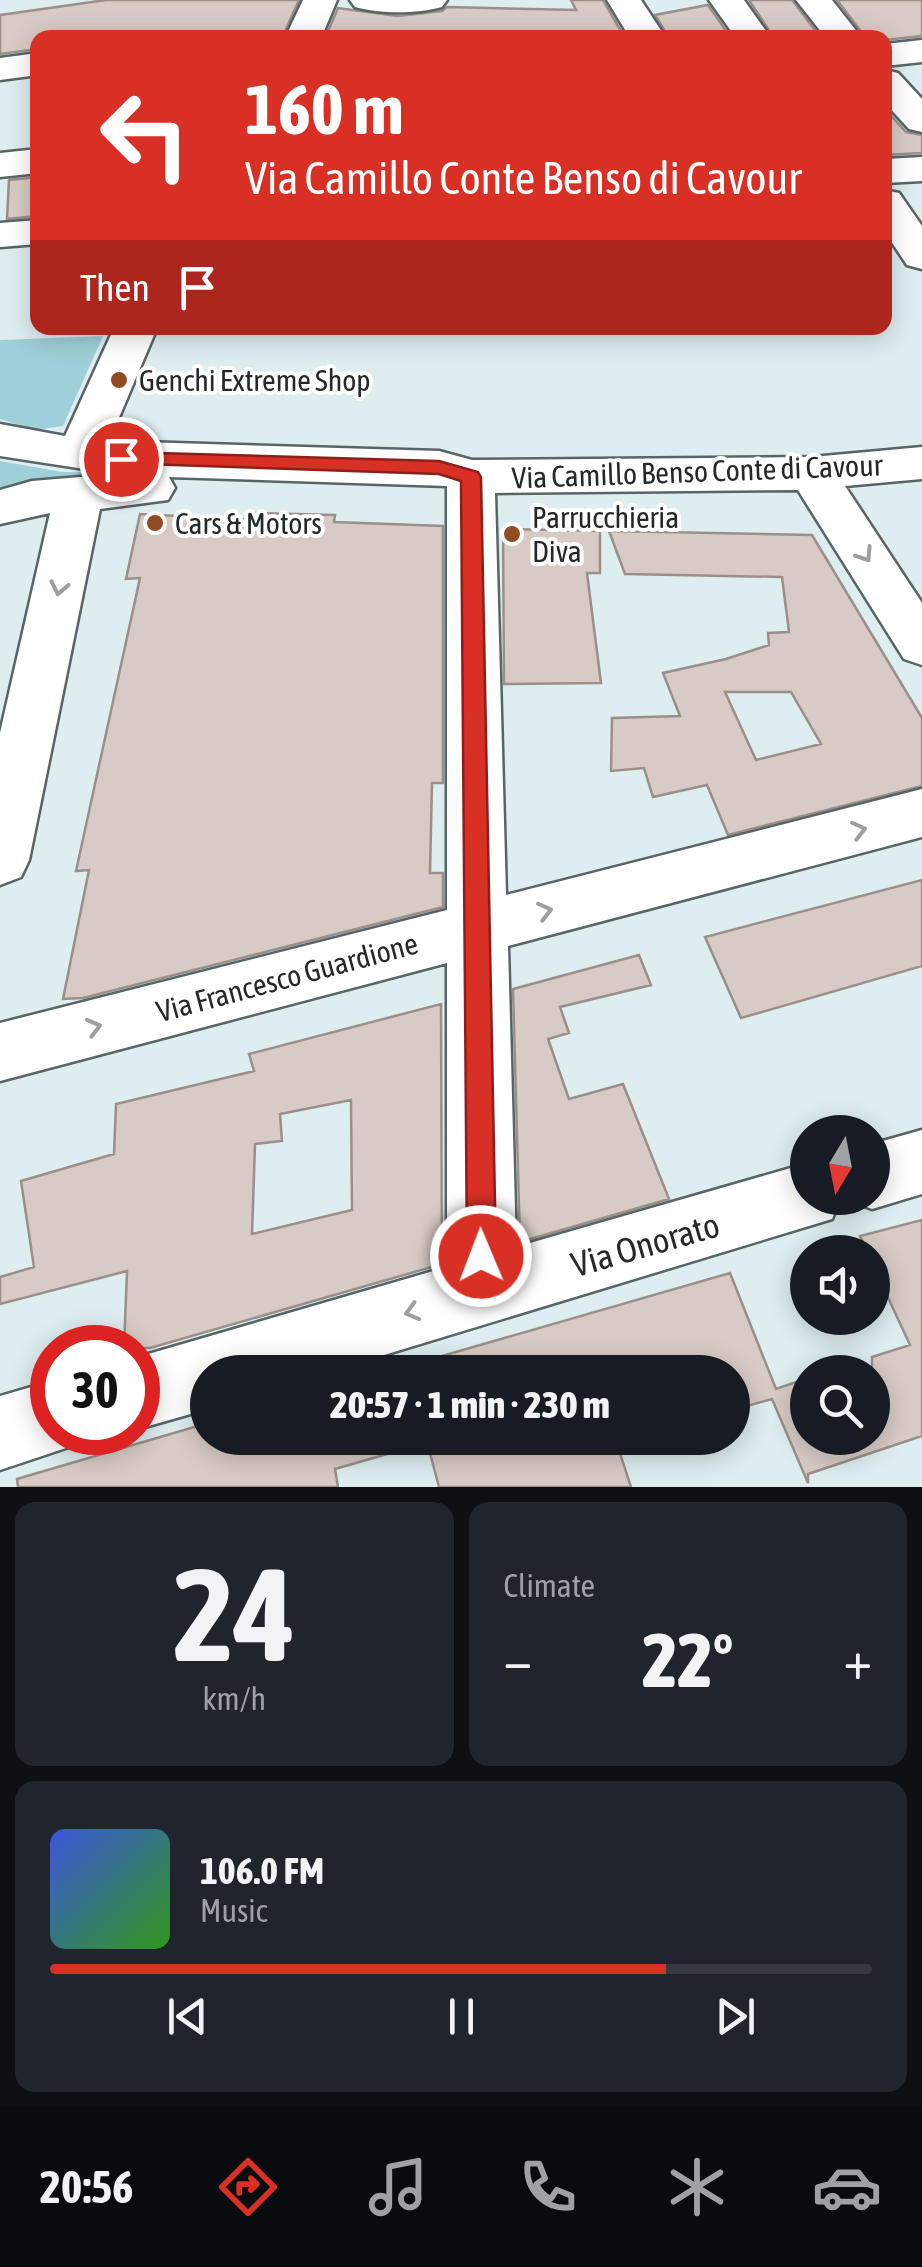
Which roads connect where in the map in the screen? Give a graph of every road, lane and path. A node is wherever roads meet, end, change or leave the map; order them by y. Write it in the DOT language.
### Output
graph roads {
  1 [pos="320,0"];
  2 [pos="367,0"];
  3 [pos="430,0"];
  4 [pos="726,0"];
  5 [pos="812,0"];
  6 [pos="634,1"];
  7 [pos="307,30"];
  8 [pos="645,30"];
  9 [pos="748,30"];
  10 [pos="838,30"];
  11 [pos="922,51"];
  12 [pos="892,54"];
  13 [pos="30,65"];
  14 [pos="0,70"];
  15 [pos="30,162"];
  16 [pos="0,165"];
  17 [pos="922,168"];
  18 [pos="892,170"];
  19 [pos="892,212"];
  20 [pos="30,233"];
  21 [pos="0,235"];
  22 [pos="922,256"];
  23 [pos="132,335"];
  24 [pos="0,440"];
  25 [pos="922,463"];
  26 [pos="812,473"];
  27 [pos="79,474"];
  28 [pos="471,477"];
  29 [pos="0,507"];
  30 [pos="922,645"];
  31 [pos="922,814"];
  32 [pos="0,860"];
  33 [pos="476,928"];
  34 [pos="0,1052"];
  35 [pos="922,1162"];
  36 [pos="890,1172"];
  37 [pos="790,1201"];
  38 [pos="482,1292"];
  39 [pos="160,1387"];
  40 [pos="30,1424"];
  41 [pos="0,1433"];
  1 -- 7 [label="street"];
  2 -- 3 [label="street"];
  4 -- 9 [label="street"];
  5 -- 10 [label="street"];
  6 -- 8 [label="street"];
  11 -- 12 [label="street"];
  13 -- 14 [label="street"];
  15 -- 16 [label="street"];
  17 -- 18 [label="street"];
  19 -- 22 [label="street"];
  20 -- 21 [label="street"];
  23 -- 27 [label="street"];
  24 -- 27 [label="street"];
  25 -- 26 [label="street, Via Camillo Benso Conte di Cavour"];
  26 -- 28 [label="street, Via Camillo Benso Conte di Cavour"];
  26 -- 30 [label="street, one-way"];
  27 -- 28 [label="street, Via Camillo Benso Conte di Cavour"];
  27 -- 29 [label="street"];
  27 -- 32 [label="street, one-way"];
  28 -- 33 [label="street"];
  33 -- 31 [label="street, Via Francesco Guardione, one-way"];
  34 -- 33 [label="street, Via Francesco Guardione, one-way"];
  33 -- 38 [label="street"];
  35 -- 36 [label="street"];
  37 -- 38 [label="street, Via Onorato"];
  38 -- 39 [label="street, Via Onorato, one-way"];
  40 -- 41 [label="street"];
}
